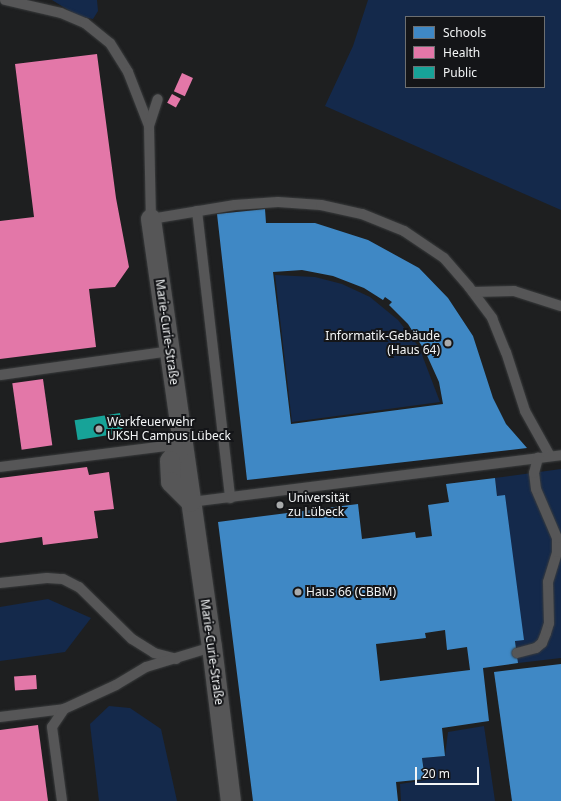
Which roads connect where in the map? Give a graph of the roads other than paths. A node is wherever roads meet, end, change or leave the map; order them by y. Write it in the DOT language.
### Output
graph roads {
  1 [pos="5,0"];
  2 [pos="158,99"];
  3 [pos="149,126"];
  4 [pos="197,211"];
  5 [pos="151,219"];
  6 [pos="473,292"];
  7 [pos="561,306"];
  8 [pos="170,351"];
  9 [pos="0,375"];
  10 [pos="183,444"];
  11 [pos="561,455"];
  12 [pos="550,456"];
  13 [pos="538,458"];
  14 [pos="0,467"];
  15 [pos="230,498"];
  16 [pos="191,502"];
  17 [pos="0,583"];
  18 [pos="212,647"];
  19 [pos="517,653"];
  20 [pos="178,659"];
  21 [pos="64,709"];
  22 [pos="0,717"];
  23 [pos="62,801"];
  24 [pos="231,801"];
  1 -- 3 [label="lane"];
  2 -- 3 [label="lane"];
  3 -- 5 [label="lane"];
  4 -- 5 [label="lane"];
  4 -- 6 [label="lane"];
  4 -- 15 [label="lane"];
  5 -- 8 [label="street, Marie-Curie-Straße"];
  6 -- 7 [label="lane"];
  6 -- 12 [label="lane"];
  8 -- 9 [label="lane"];
  8 -- 10 [label="street, Marie-Curie-Straße"];
  10 -- 14 [label="lane"];
  10 -- 16 [label="street, Marie-Curie-Straße"];
  11 -- 12 [label="lane"];
  12 -- 13 [label="lane"];
  13 -- 15 [label="lane"];
  13 -- 19 [label="lane"];
  15 -- 16 [label="lane"];
  16 -- 18 [label="street, Marie-Curie-Straße"];
  17 -- 20 [label="lane"];
  18 -- 20 [label="lane"];
  18 -- 24 [label="street, Marie-Curie-Straße"];
  20 -- 21 [label="lane"];
  21 -- 22 [label="lane"];
  21 -- 23 [label="lane"];
}
